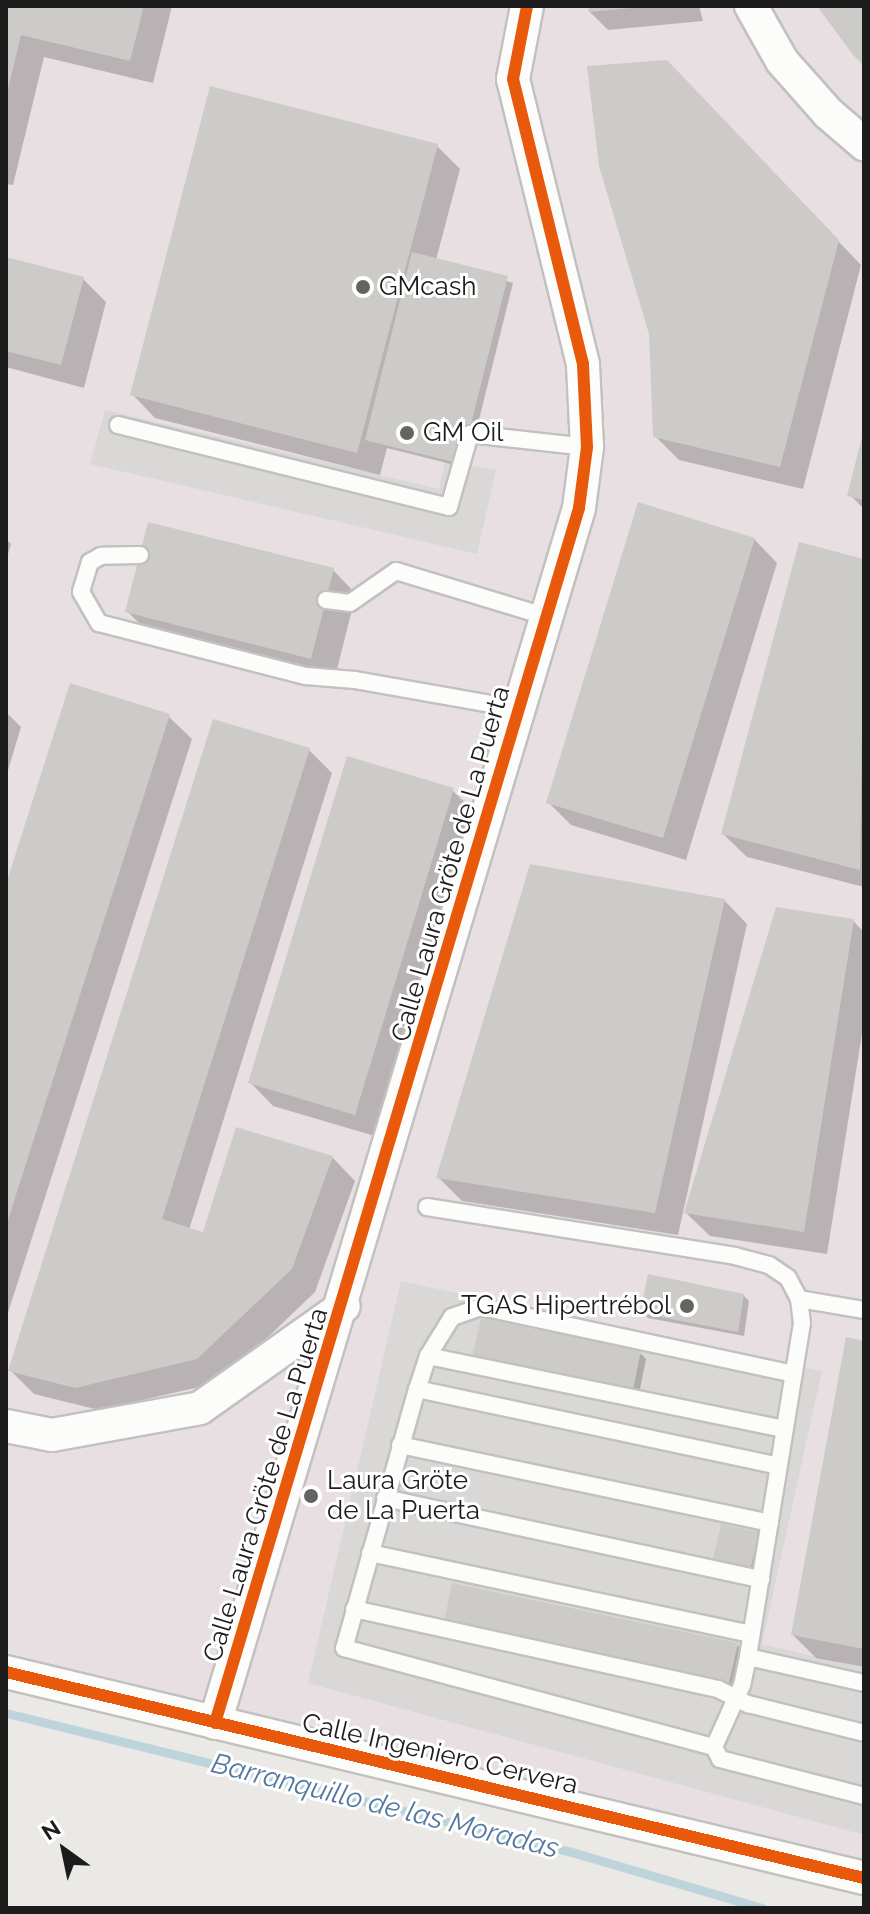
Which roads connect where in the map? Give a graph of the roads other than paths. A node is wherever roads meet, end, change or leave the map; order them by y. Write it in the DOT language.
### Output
graph roads {
  1 [pos="527,6"];
  2 [pos="751,6"];
  3 [pos="864,144"];
  4 [pos="118,425"];
  5 [pos="587,447"];
  6 [pos="140,555"];
  7 [pos="326,600"];
  8 [pos="547,617"];
  9 [pos="520,709"];
  10 [pos="427,1207"];
  11 [pos="799,1299"];
  12 [pos="344,1306"];
  13 [pos="864,1310"];
  14 [pos="428,1356"];
  15 [pos="794,1374"];
  16 [pos="417,1389"];
  17 [pos="6,1426"];
  18 [pos="785,1429"];
  19 [pos="400,1445"];
  20 [pos="779,1466"];
  21 [pos="385,1498"];
  22 [pos="770,1523"];
  23 [pos="370,1553"];
  24 [pos="761,1579"];
  25 [pos="354,1609"];
  26 [pos="752,1634"];
  27 [pos="748,1657"];
  28 [pos="6,1672"];
  29 [pos="864,1683"];
  30 [pos="736,1699"];
  31 [pos="215,1723"];
  32 [pos="864,1733"];
  33 [pos="714,1747"];
  34 [pos="864,1796"];
  35 [pos="864,1878"];
  1 -- 5 [label="street, Calle Laura Gröte de La Puerta"];
  2 -- 3 [label="street"];
  4 -- 5 [label="lane"];
  5 -- 8 [label="street, Calle Laura Gröte de La Puerta"];
  6 -- 9 [label="lane"];
  7 -- 8 [label="lane"];
  8 -- 9 [label="street, Calle Laura Gröte de La Puerta"];
  9 -- 12 [label="street, Calle Laura Gröte de La Puerta"];
  10 -- 11 [label="lane"];
  11 -- 13 [label="lane"];
  11 -- 15 [label="lane"];
  12 -- 17 [label="street, Calle Laura Gröte de La Puerta"];
  12 -- 31 [label="street, Calle Laura Gröte de La Puerta"];
  14 -- 15 [label="lane"];
  14 -- 16 [label="lane"];
  14 -- 18 [label="lane"];
  15 -- 18 [label="lane"];
  16 -- 19 [label="lane"];
  16 -- 20 [label="lane"];
  18 -- 20 [label="lane"];
  19 -- 21 [label="lane"];
  19 -- 22 [label="lane"];
  20 -- 22 [label="lane"];
  21 -- 23 [label="lane"];
  21 -- 24 [label="lane"];
  22 -- 24 [label="lane"];
  23 -- 25 [label="lane"];
  23 -- 26 [label="lane"];
  24 -- 26 [label="lane"];
  25 -- 30 [label="lane"];
  25 -- 33 [label="lane"];
  26 -- 27 [label="lane"];
  27 -- 29 [label="lane"];
  27 -- 30 [label="lane"];
  28 -- 31 [label="street, Calle Ingeniero Cervera"];
  30 -- 32 [label="lane"];
  30 -- 33 [label="lane"];
  31 -- 35 [label="street, Calle Ingeniero Cervera"];
  33 -- 34 [label="lane"];
}
